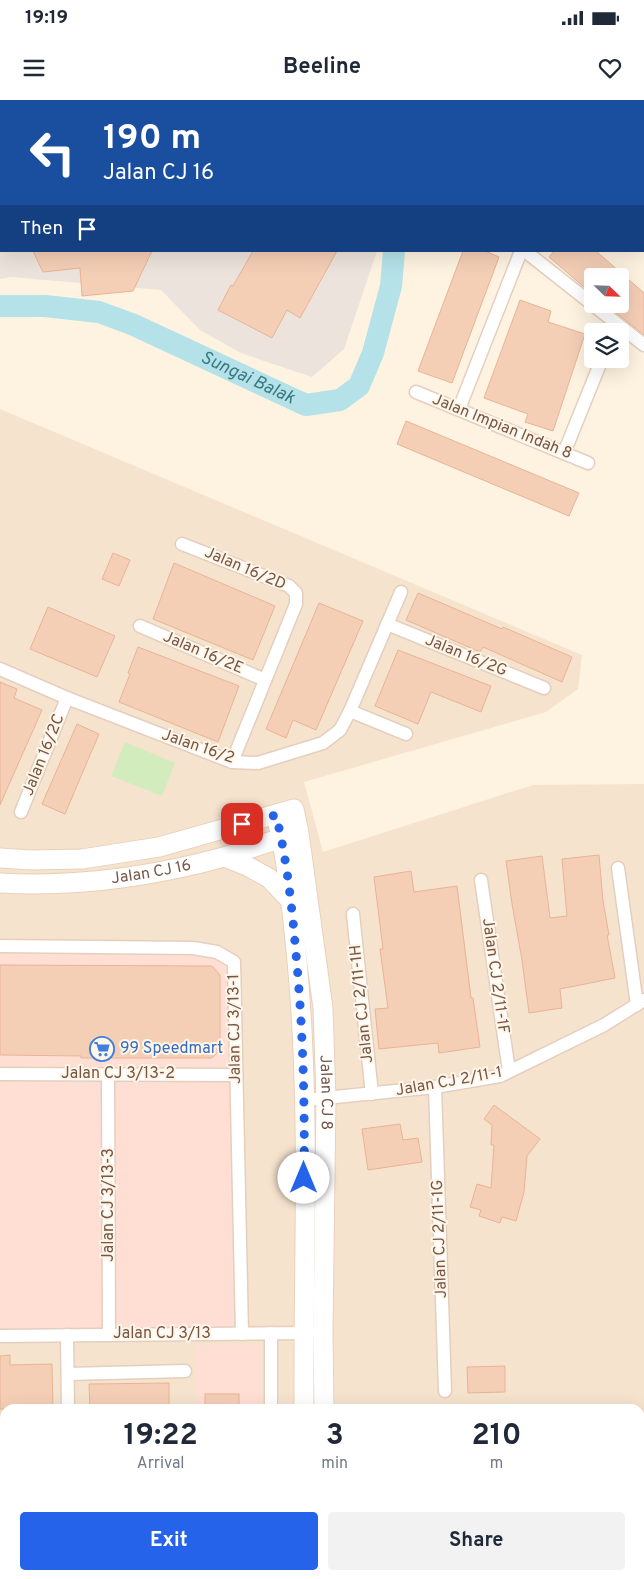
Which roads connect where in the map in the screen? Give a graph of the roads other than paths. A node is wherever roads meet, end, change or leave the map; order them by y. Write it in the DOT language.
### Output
graph roads {
  1 [pos="523,252"];
  2 [pos="524,252"];
  3 [pos="609,323"];
  4 [pos="629,336"];
  5 [pos="644,345"];
  6 [pos="598,368"];
  7 [pos="416,392"];
  8 [pos="459,409"];
  9 [pos="564,453"];
  10 [pos="588,463"];
  11 [pos="182,544"];
  12 [pos="401,592"];
  13 [pos="387,624"];
  14 [pos="140,626"];
  15 [pos="0,669"];
  16 [pos="265,680"];
  17 [pos="544,688"];
  18 [pos="67,698"];
  19 [pos="350,711"];
  20 [pos="406,734"];
  21 [pos="232,762"];
  22 [pos="294,809"];
  23 [pos="20,812"];
  24 [pos="276,815"];
  25 [pos="290,836"];
  26 [pos="224,856"];
  27 [pos="0,858"];
  28 [pos="618,868"];
  29 [pos="481,880"];
  30 [pos="0,883"];
  31 [pos="291,901"];
  32 [pos="353,914"];
  33 [pos="0,946"];
  34 [pos="641,1002"];
  35 [pos="510,1072"];
  36 [pos="0,1074"];
  37 [pos="108,1074"];
  38 [pos="236,1075"];
  39 [pos="436,1087"];
  40 [pos="372,1094"];
  41 [pos="326,1098"];
  42 [pos="305,1100"];
  43 [pos="271,1333"];
  44 [pos="304,1333"];
  45 [pos="323,1333"];
  46 [pos="242,1334"];
  47 [pos="67,1335"];
  48 [pos="109,1335"];
  49 [pos="0,1336"];
  50 [pos="185,1371"];
  51 [pos="68,1374"];
  52 [pos="445,1391"];
  53 [pos="68,1404"];
  54 [pos="271,1404"];
  55 [pos="304,1404"];
  56 [pos="324,1404"];
  1 -- 8 [label="street"];
  2 -- 3 [label="street"];
  4 -- 5 [label="street"];
  6 -- 9 [label="street"];
  7 -- 8 [label="street, Jalan Impian Indah 8"];
  8 -- 9 [label="street, Jalan Impian Indah 8"];
  9 -- 10 [label="street, Jalan Impian Indah 8"];
  11 -- 16 [label="street, Jalan 16/2D"];
  12 -- 13 [label="street, Jalan 16/2"];
  13 -- 17 [label="street, Jalan 16/2G"];
  13 -- 19 [label="street, Jalan 16/2"];
  14 -- 16 [label="street, Jalan 16/2E"];
  15 -- 18 [label="street, Jalan 16/2"];
  16 -- 21 [label="street"];
  18 -- 21 [label="street, Jalan 16/2"];
  18 -- 23 [label="street, Jalan 16/2C"];
  19 -- 20 [label="street"];
  19 -- 21 [label="street, Jalan 16/2"];
  22 -- 24 [label="street, Jalan CJ 16"];
  22 -- 25 [label="street, Jalan CJ 8"];
  24 -- 25 [label="street, Jalan CJ 8"];
  24 -- 27 [label="street, Jalan CJ 16"];
  25 -- 26 [label="street, Jalan CJ 16"];
  25 -- 31 [label="street, Jalan CJ 8"];
  25 -- 41 [label="street, Jalan CJ 8"];
  26 -- 30 [label="street, Jalan CJ 16"];
  26 -- 31 [label="street"];
  28 -- 34 [label="street"];
  29 -- 35 [label="street, Jalan CJ 2/11-1F"];
  31 -- 42 [label="street, Jalan CJ 8"];
  32 -- 40 [label="street, Jalan CJ 2/11-1H"];
  33 -- 38 [label="street, Jalan CJ 3/13-1"];
  34 -- 35 [label="street, Jalan CJ 2/11-1"];
  35 -- 39 [label="street, Jalan CJ 2/11-1"];
  36 -- 37 [label="street, Jalan CJ 3/13-2"];
  37 -- 38 [label="street, Jalan CJ 3/13-2"];
  37 -- 48 [label="street, Jalan CJ 3/13-3"];
  38 -- 46 [label="street, Jalan CJ 3/13-1"];
  39 -- 40 [label="street, Jalan CJ 2/11-1"];
  39 -- 52 [label="street, Jalan CJ 2/11-1G"];
  40 -- 41 [label="street, Jalan CJ 2/11-1"];
  41 -- 42 [label="street, Jalan CJ 2/11-1"];
  41 -- 45 [label="street, Jalan CJ 8"];
  42 -- 44 [label="street, Jalan CJ 8"];
  43 -- 44 [label="street, Jalan CJ 3/13"];
  43 -- 46 [label="street, Jalan CJ 3/13"];
  43 -- 54 [label="street"];
  44 -- 45 [label="street, Jalan CJ 3/13"];
  44 -- 55 [label="street, Jalan CJ 8"];
  45 -- 56 [label="street, Jalan CJ 8"];
  46 -- 48 [label="street, Jalan CJ 3/13"];
  47 -- 48 [label="street, Jalan CJ 3/13"];
  47 -- 49 [label="street, Jalan CJ 3/13"];
  47 -- 51 [label="street"];
  50 -- 51 [label="street"];
  51 -- 53 [label="street"];
}
